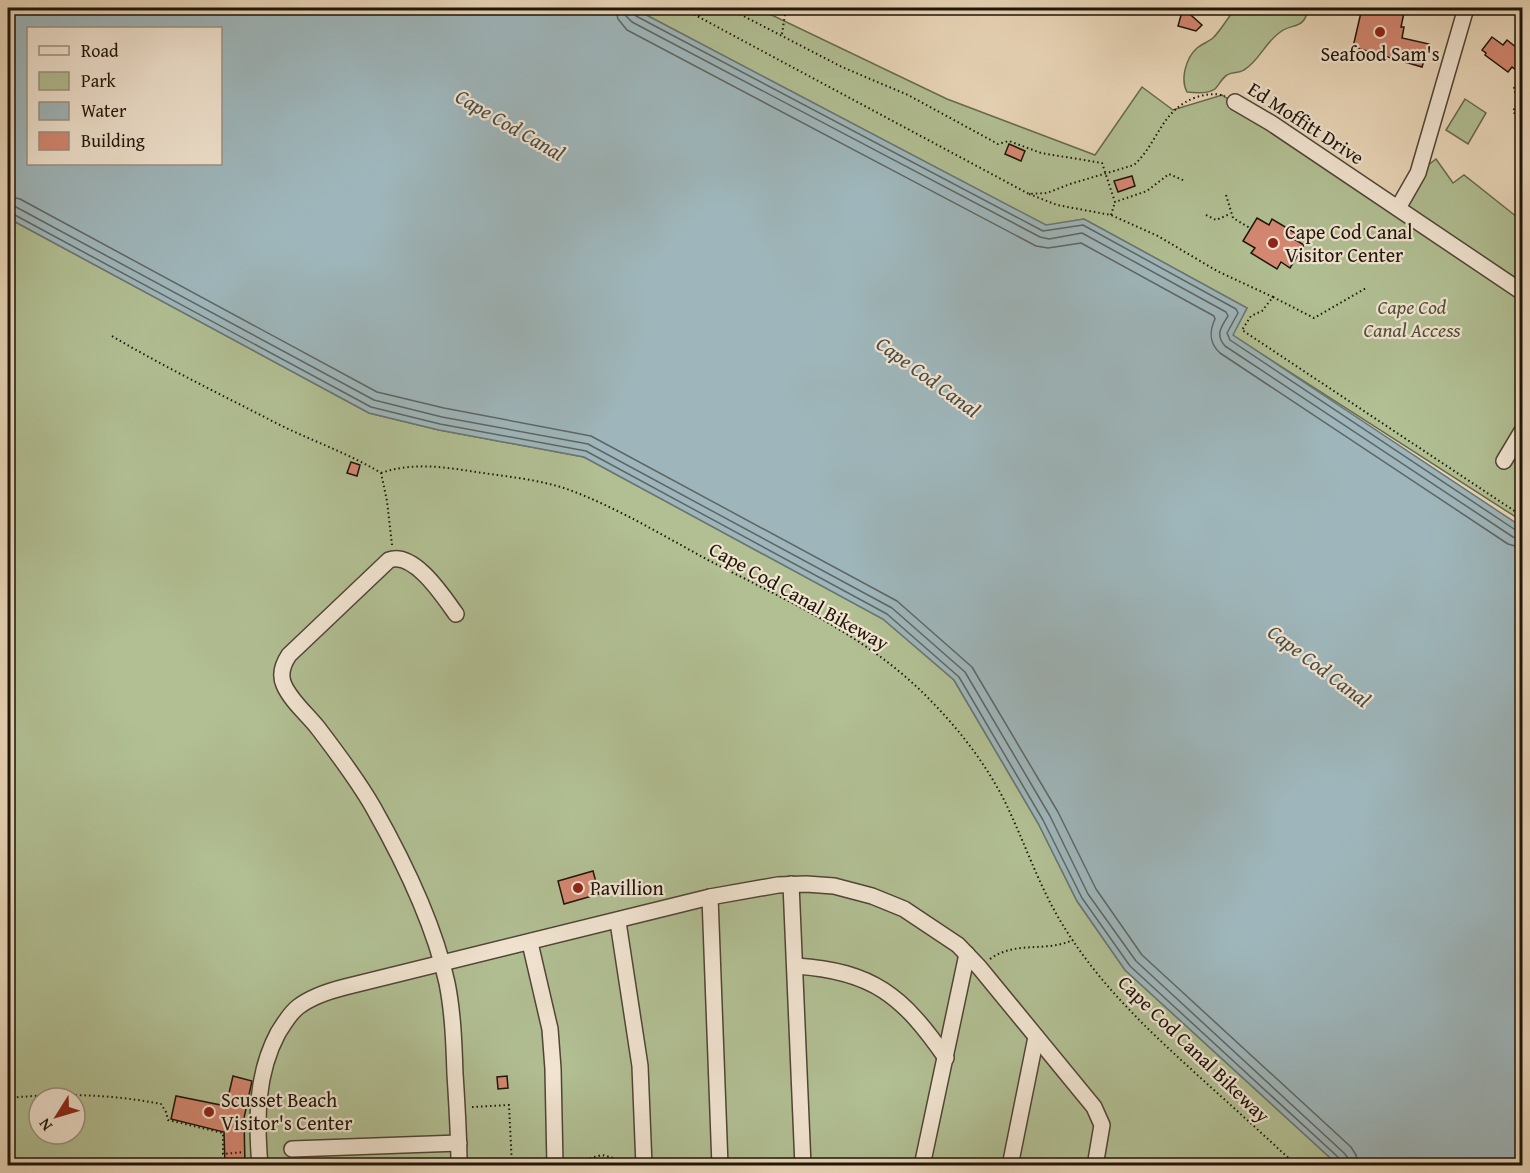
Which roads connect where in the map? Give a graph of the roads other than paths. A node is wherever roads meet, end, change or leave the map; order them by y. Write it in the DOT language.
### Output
graph roads {
  1 [pos="1466,8"];
  2 [pos="1235,102"];
  3 [pos="1398,208"];
  4 [pos="1522,292"];
  5 [pos="1522,431"];
  6 [pos="1504,461"];
  7 [pos="456,614"];
  8 [pos="791,884"];
  9 [pos="710,897"];
  10 [pos="618,922"];
  11 [pos="530,942"];
  12 [pos="967,954"];
  13 [pos="441,963"];
  14 [pos="796,966"];
  15 [pos="1036,1037"];
  16 [pos="945,1058"];
  17 [pos="459,1143"];
  18 [pos="292,1149"];
  19 [pos="259,1158"];
  20 [pos="797,1164"];
  21 [pos="459,1166"];
  22 [pos="555,1166"];
  23 [pos="644,1166"];
  24 [pos="720,1166"];
  25 [pos="922,1166"];
  26 [pos="1010,1166"];
  27 [pos="1095,1166"];
  1 -- 3 [label="street"];
  2 -- 3 [label="street, Ed Moffitt Drive"];
  3 -- 4 [label="street, Ed Moffitt Drive"];
  5 -- 6 [label="street"];
  7 -- 13 [label="street"];
  8 -- 9 [label="street"];
  8 -- 12 [label="street"];
  8 -- 14 [label="street"];
  9 -- 10 [label="street"];
  9 -- 24 [label="street"];
  10 -- 11 [label="street"];
  10 -- 23 [label="street"];
  11 -- 13 [label="street"];
  11 -- 22 [label="street"];
  12 -- 15 [label="street"];
  12 -- 16 [label="street"];
  13 -- 17 [label="street"];
  13 -- 19 [label="street"];
  14 -- 16 [label="street"];
  14 -- 20 [label="street"];
  15 -- 26 [label="street"];
  15 -- 27 [label="street"];
  16 -- 25 [label="street"];
  17 -- 18 [label="street"];
  17 -- 21 [label="street"];
}
